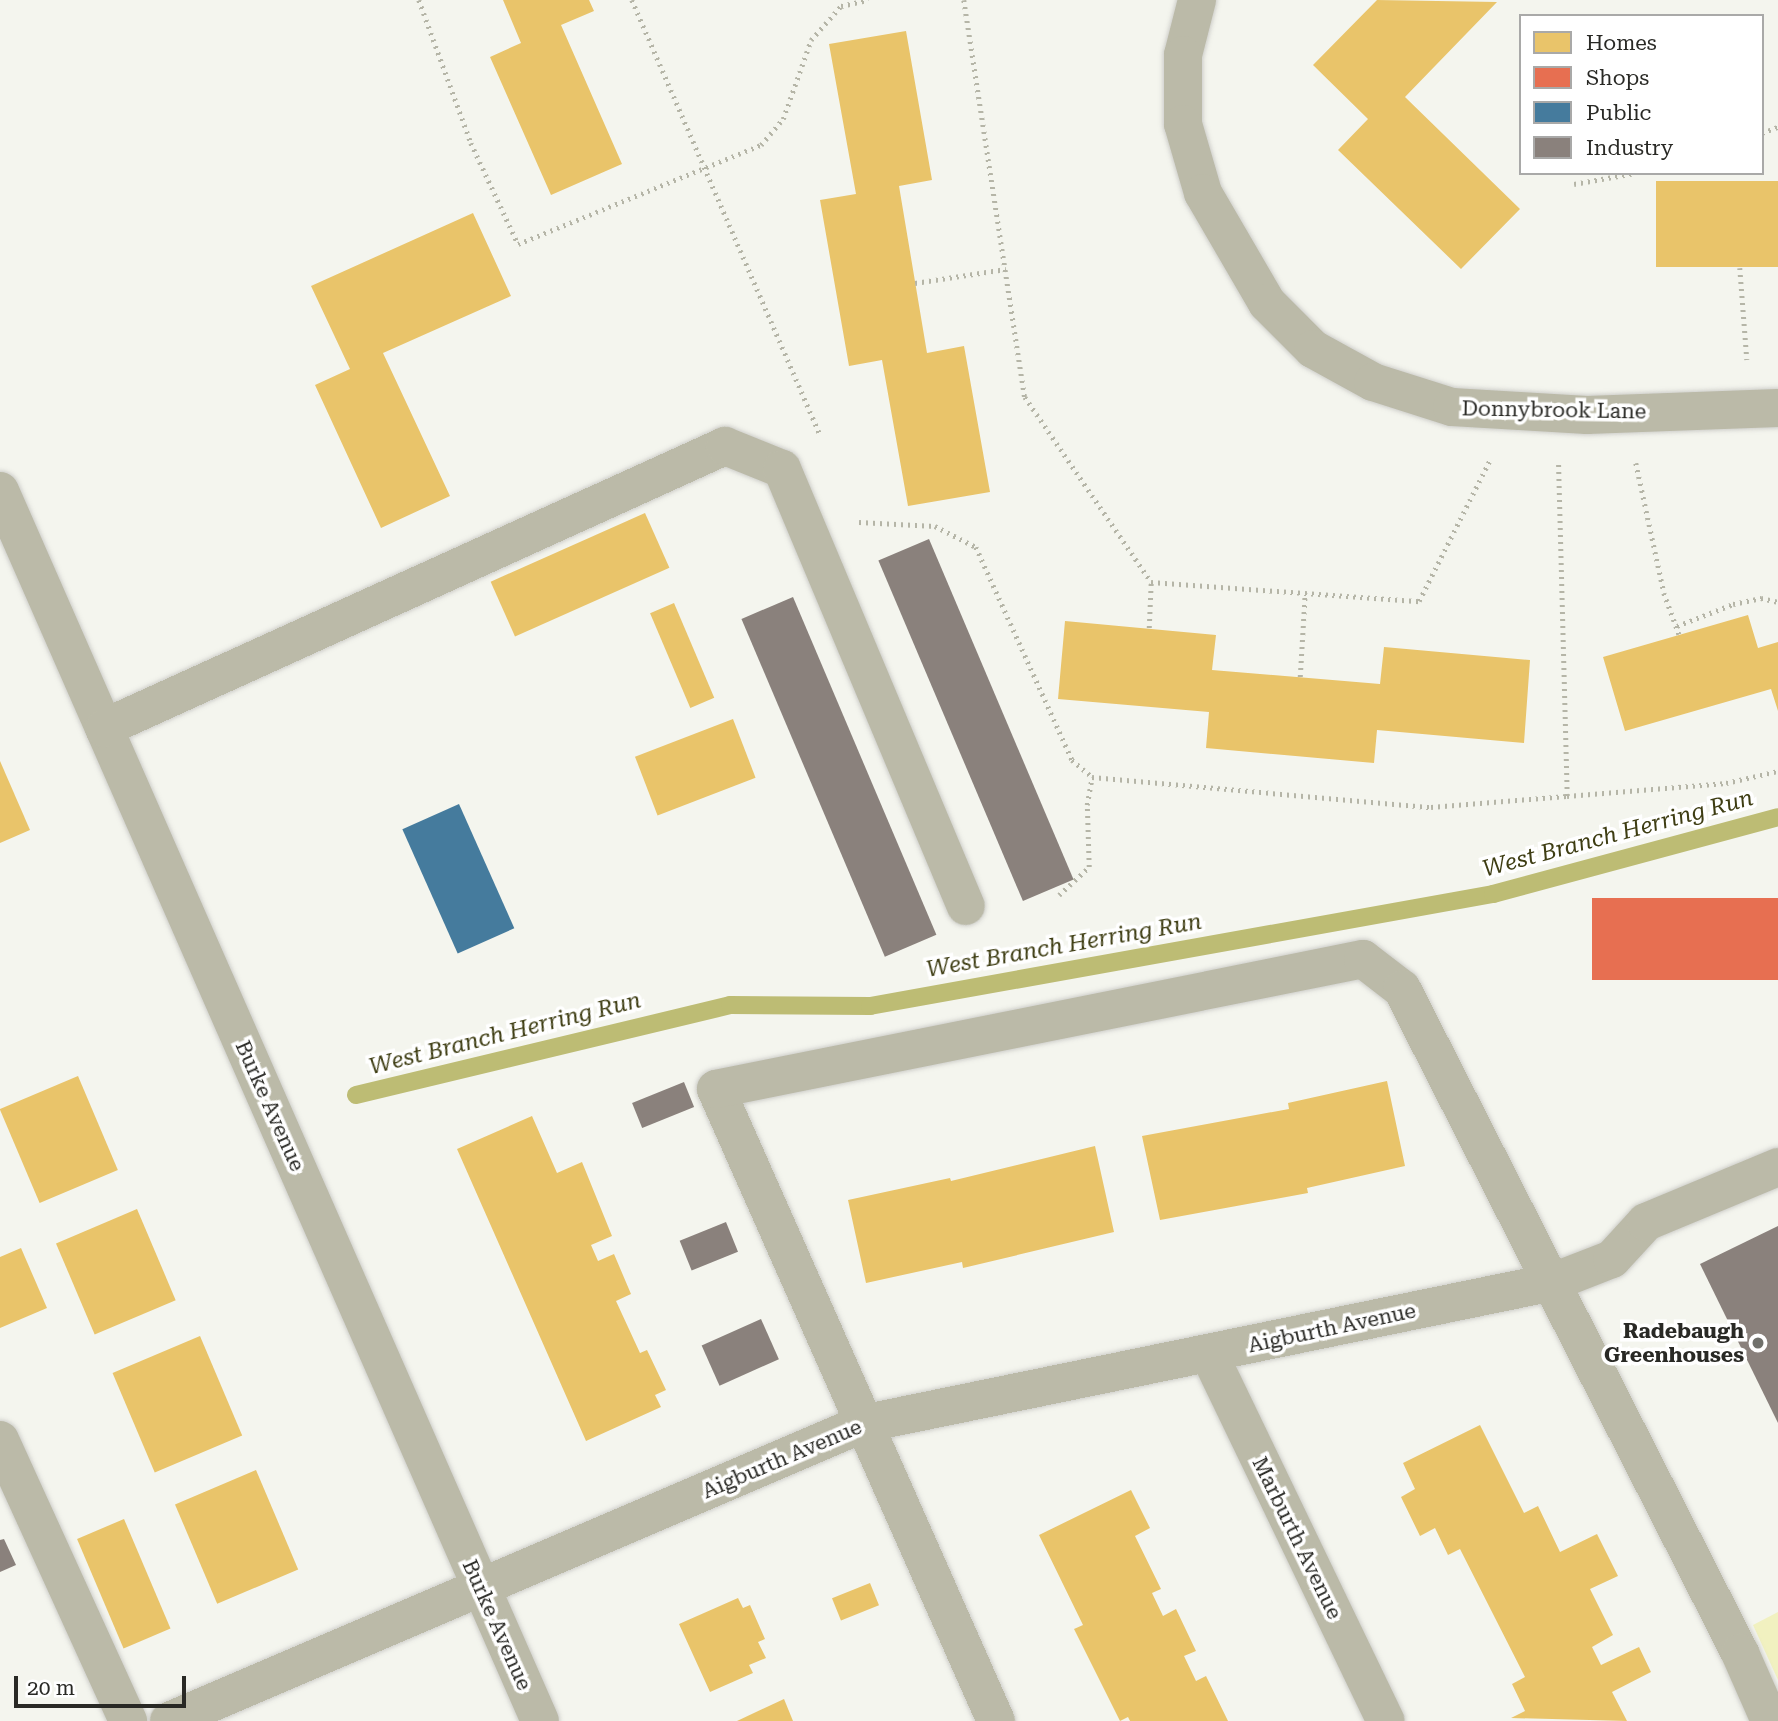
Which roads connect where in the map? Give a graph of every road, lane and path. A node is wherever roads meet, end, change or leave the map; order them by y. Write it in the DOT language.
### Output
graph roads {
  1 [pos="419,0"];
  2 [pos="632,0"];
  3 [pos="868,0"];
  4 [pos="964,0"];
  5 [pos="1197,0"];
  6 [pos="705,167"];
  7 [pos="1624,175"];
  8 [pos="1574,184"];
  9 [pos="1740,268"];
  10 [pos="1006,269"];
  11 [pos="915,283"];
  12 [pos="1764,409"];
  13 [pos="1515,411"];
  14 [pos="1556,413"];
  15 [pos="1630,413"];
  16 [pos="823,442"];
  17 [pos="0,491"];
  18 [pos="810,534"];
  19 [pos="1151,582"];
  20 [pos="1305,593"];
  21 [pos="1778,602"];
  22 [pos="1677,626"];
  23 [pos="1149,628"];
  24 [pos="1679,634"];
  25 [pos="1300,677"];
  26 [pos="104,728"];
  27 [pos="1778,771"];
  28 [pos="1092,777"];
  29 [pos="1567,796"];
  30 [pos="1059,895"];
  31 [pos="966,906"];
  32 [pos="1778,1167"];
  33 [pos="1553,1282"];
  34 [pos="1209,1354"];
  35 [pos="862,1424"];
  36 [pos="0,1440"];
  37 [pos="481,1587"];
  38 [pos="128,1721"];
  39 [pos="169,1721"];
  40 [pos="540,1721"];
  41 [pos="996,1721"];
  42 [pos="1386,1721"];
  43 [pos="1770,1721"];
  1 -- 6 [label="path"];
  2 -- 6 [label="path"];
  3 -- 6 [label="path"];
  4 -- 10 [label="path"];
  5 -- 13 [label="street, Donnybrook Lane"];
  6 -- 16 [label="path"];
  7 -- 8 [label="path"];
  9 -- 12 [label="path"];
  10 -- 11 [label="path"];
  10 -- 19 [label="path"];
  12 -- 15 [label="street, Donnybrook Lane"];
  13 -- 14 [label="street, Donnybrook Lane"];
  13 -- 20 [label="path"];
  14 -- 15 [label="street, Donnybrook Lane"];
  14 -- 29 [label="path"];
  15 -- 22 [label="path"];
  17 -- 26 [label="street, Burke Avenue"];
  18 -- 26 [label="street"];
  18 -- 28 [label="path"];
  18 -- 31 [label="street"];
  19 -- 20 [label="path"];
  19 -- 23 [label="path"];
  20 -- 25 [label="path"];
  21 -- 22 [label="path"];
  22 -- 24 [label="path"];
  26 -- 37 [label="street, Burke Avenue"];
  27 -- 29 [label="path"];
  28 -- 29 [label="path"];
  28 -- 30 [label="path"];
  32 -- 33 [label="street, Aigburth Avenue"];
  33 -- 34 [label="street, Aigburth Avenue"];
  33 -- 35 [label="street"];
  33 -- 43 [label="street"];
  34 -- 35 [label="street, Aigburth Avenue"];
  34 -- 42 [label="street, Marburth Avenue"];
  35 -- 37 [label="street, Aigburth Avenue"];
  35 -- 41 [label="street"];
  36 -- 38 [label="street"];
  37 -- 39 [label="street, Aigburth Avenue"];
  37 -- 40 [label="street, Burke Avenue"];
}
